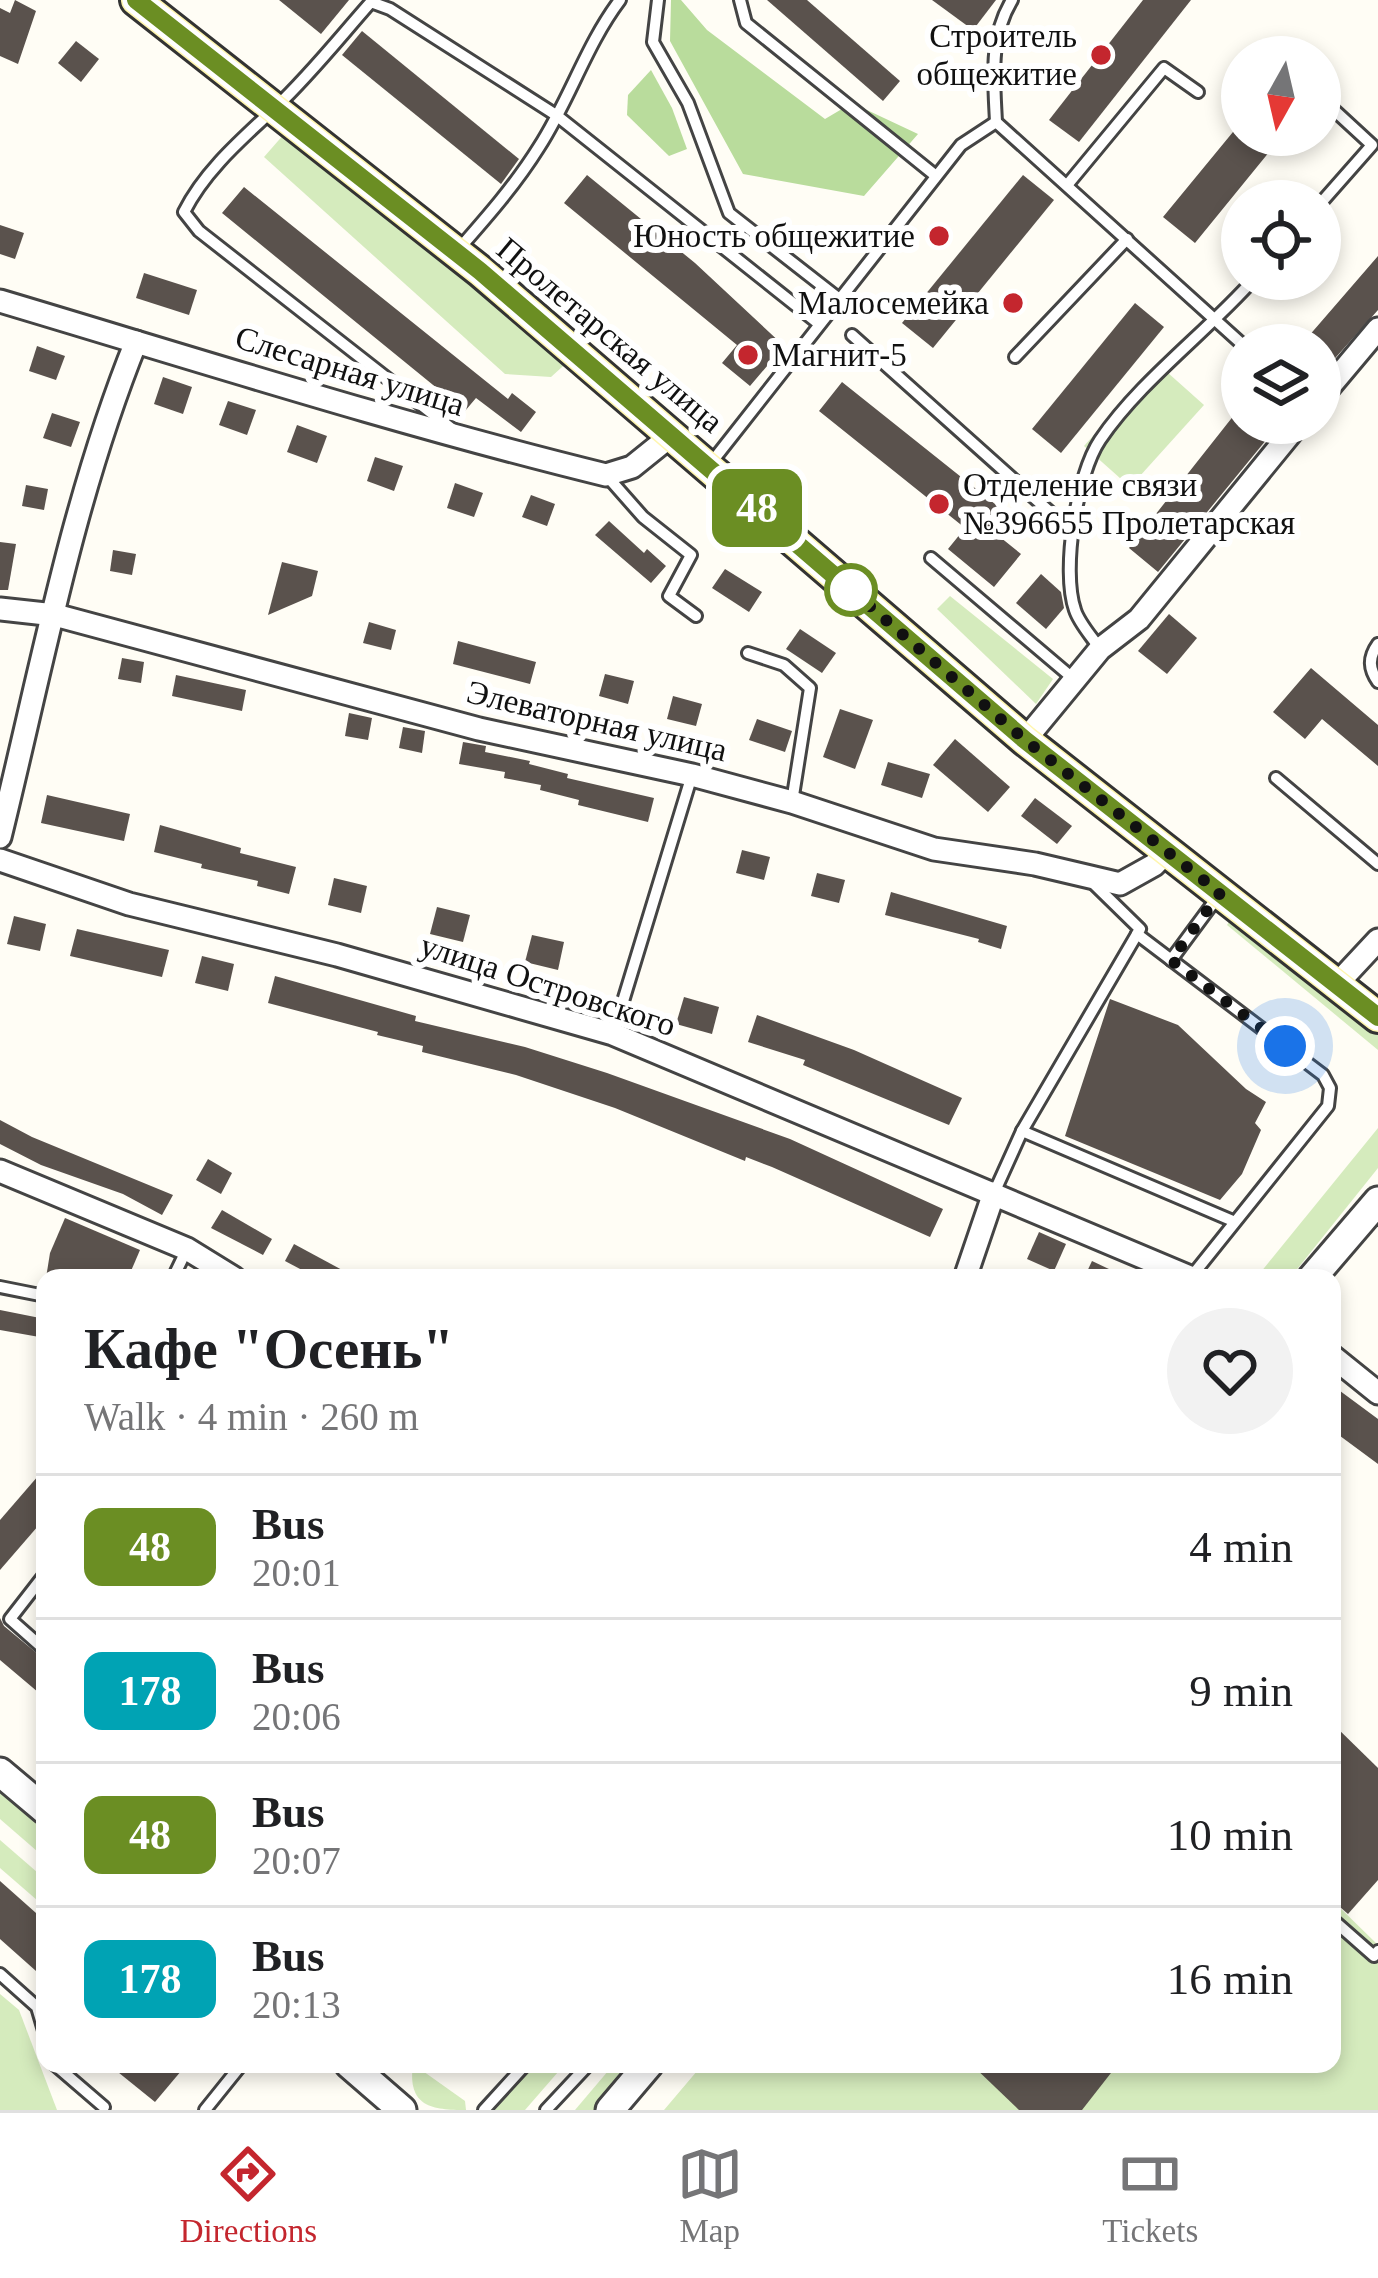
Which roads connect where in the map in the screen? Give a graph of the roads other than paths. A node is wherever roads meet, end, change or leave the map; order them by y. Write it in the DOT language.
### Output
graph roads {
  1 [pos="136,0"];
  2 [pos="620,0"];
  3 [pos="658,0"];
  4 [pos="740,0"];
  5 [pos="1012,0"];
  6 [pos="1198,92"];
  7 [pos="275,108"];
  8 [pos="556,115"];
  9 [pos="1341,116"];
  10 [pos="996,122"];
  11 [pos="1375,148"];
  12 [pos="936,176"];
  13 [pos="1341,183"];
  14 [pos="1069,184"];
  15 [pos="1127,238"];
  16 [pos="456,252"];
  17 [pos="838,298"];
  18 [pos="1235,300"];
  19 [pos="0,301"];
  20 [pos="1216,322"];
  21 [pos="818,323"];
  22 [pos="1221,326"];
  23 [pos="1378,329"];
  24 [pos="852,335"];
  25 [pos="136,342"];
  26 [pos="1015,357"];
  27 [pos="1341,373"];
  28 [pos="673,434"];
  29 [pos="470,442"];
  30 [pos="1282,444"];
  31 [pos="709,466"];
  32 [pos="606,476"];
  33 [pos="1070,529"];
  34 [pos="931,557"];
  35 [pos="0,610"];
  36 [pos="55,615"];
  37 [pos="697,616"];
  38 [pos="1378,644"];
  39 [pos="1100,649"];
  40 [pos="748,653"];
  41 [pos="1075,680"];
  42 [pos="1378,682"];
  43 [pos="1025,740"];
  44 [pos="692,775"];
  45 [pos="1276,778"];
  46 [pos="792,802"];
  47 [pos="0,837"];
  48 [pos="1168,851"];
  49 [pos="0,860"];
  50 [pos="1378,864"];
  51 [pos="1082,877"];
  52 [pos="1220,893"];
  53 [pos="1137,934"];
  54 [pos="1378,940"];
  55 [pos="1171,960"];
  56 [pos="1337,984"];
  57 [pos="1378,1017"];
  58 [pos="613,1034"];
  59 [pos="1022,1131"];
  60 [pos="0,1172"];
  61 [pos="994,1192"];
  62 [pos="1378,1201"];
  63 [pos="1233,1221"];
  64 [pos="187,1249"];
  65 [pos="177,1269"];
  66 [pos="219,1269"];
  67 [pos="968,1269"];
  68 [pos="1170,1269"];
  69 [pos="1198,1269"];
  70 [pos="1320,1269"];
  71 [pos="0,1287"];
  72 [pos="36,1294"];
  73 [pos="1341,1363"];
  74 [pos="1378,1393"];
  75 [pos="36,1586"];
  76 [pos="36,1642"];
  77 [pos="0,1772"];
  78 [pos="36,1802"];
  79 [pos="1341,1926"];
  80 [pos="1378,1951"];
  81 [pos="0,1974"];
  82 [pos="36,2006"];
  83 [pos="64,2073"];
  84 [pos="235,2073"];
  85 [pos="359,2073"];
  86 [pos="518,2073"];
  87 [pos="581,2073"];
  88 [pos="641,2073"];
  89 [pos="105,2109"];
  90 [pos="205,2110"];
  91 [pos="402,2110"];
  92 [pos="484,2110"];
  93 [pos="546,2110"];
  94 [pos="610,2110"];
  1 -- 7 [label="main road, Пролетарская улица"];
  2 -- 8 [label="lane"];
  3 -- 17 [label="lane"];
  4 -- 12 [label="lane"];
  5 -- 10 [label="lane"];
  6 -- 14 [label="lane"];
  7 -- 8 [label="lane"];
  7 -- 16 [label="main road, Пролетарская улица"];
  7 -- 29 [label="lane"];
  8 -- 16 [label="lane"];
  8 -- 21 [label="lane"];
  9 -- 11 [label="lane"];
  10 -- 12 [label="lane"];
  10 -- 14 [label="lane"];
  11 -- 13 [label="lane"];
  12 -- 17 [label="lane"];
  14 -- 15 [label="lane"];
  15 -- 20 [label="lane"];
  15 -- 26 [label="lane"];
  16 -- 28 [label="main road, Пролетарская улица"];
  17 -- 21 [label="lane"];
  18 -- 20 [label="lane"];
  19 -- 25 [label="street, Слесарная улица"];
  20 -- 22 [label="lane"];
  20 -- 33 [label="lane"];
  21 -- 31 [label="lane"];
  23 -- 27 [label="street"];
  24 -- 33 [label="lane"];
  25 -- 29 [label="street, Слесарная улица"];
  25 -- 36 [label="street"];
  28 -- 31 [label="main road, Пролетарская улица"];
  28 -- 32 [label="street"];
  29 -- 32 [label="street, Слесарная улица"];
  30 -- 39 [label="street"];
  31 -- 43 [label="main road, Пролетарская улица"];
  32 -- 37 [label="lane"];
  33 -- 39 [label="lane"];
  34 -- 41 [label="lane"];
  35 -- 36 [label="street, Элеваторная улица"];
  36 -- 44 [label="street, Элеваторная улица"];
  36 -- 47 [label="street"];
  38 -- 42 [label="lane"];
  39 -- 41 [label="street"];
  40 -- 46 [label="lane"];
  41 -- 43 [label="street"];
  43 -- 48 [label="main road, Пролетарская улица"];
  44 -- 46 [label="street, Элеваторная улица"];
  44 -- 58 [label="lane"];
  45 -- 50 [label="lane"];
  46 -- 51 [label="street, Элеваторная улица"];
  48 -- 51 [label="street, Элеваторная улица"];
  48 -- 52 [label="main road, Пролетарская улица"];
  49 -- 58 [label="street, улица Островского"];
  51 -- 53 [label="lane"];
  52 -- 55 [label="lane"];
  52 -- 56 [label="main road, Пролетарская улица"];
  53 -- 55 [label="lane"];
  53 -- 59 [label="lane"];
  54 -- 56 [label="street"];
  55 -- 63 [label="lane"];
  56 -- 57 [label="main road, Пролетарская улица"];
  58 -- 61 [label="street, улица Островского"];
  59 -- 61 [label="lane"];
  59 -- 63 [label="lane"];
  60 -- 64 [label="street"];
  61 -- 67 [label="street"];
  61 -- 68 [label="street, улица Островского"];
  62 -- 70 [label="street"];
  63 -- 69 [label="lane"];
  64 -- 65 [label="lane"];
  64 -- 66 [label="street"];
  71 -- 72 [label="lane"];
  73 -- 74 [label="street"];
  75 -- 76 [label="lane"];
  77 -- 78 [label="street"];
  79 -- 80 [label="lane"];
  81 -- 82 [label="lane"];
  83 -- 89 [label="lane"];
  84 -- 90 [label="lane"];
  85 -- 91 [label="street"];
  86 -- 92 [label="lane"];
  87 -- 93 [label="lane"];
  88 -- 94 [label="street"];
}
